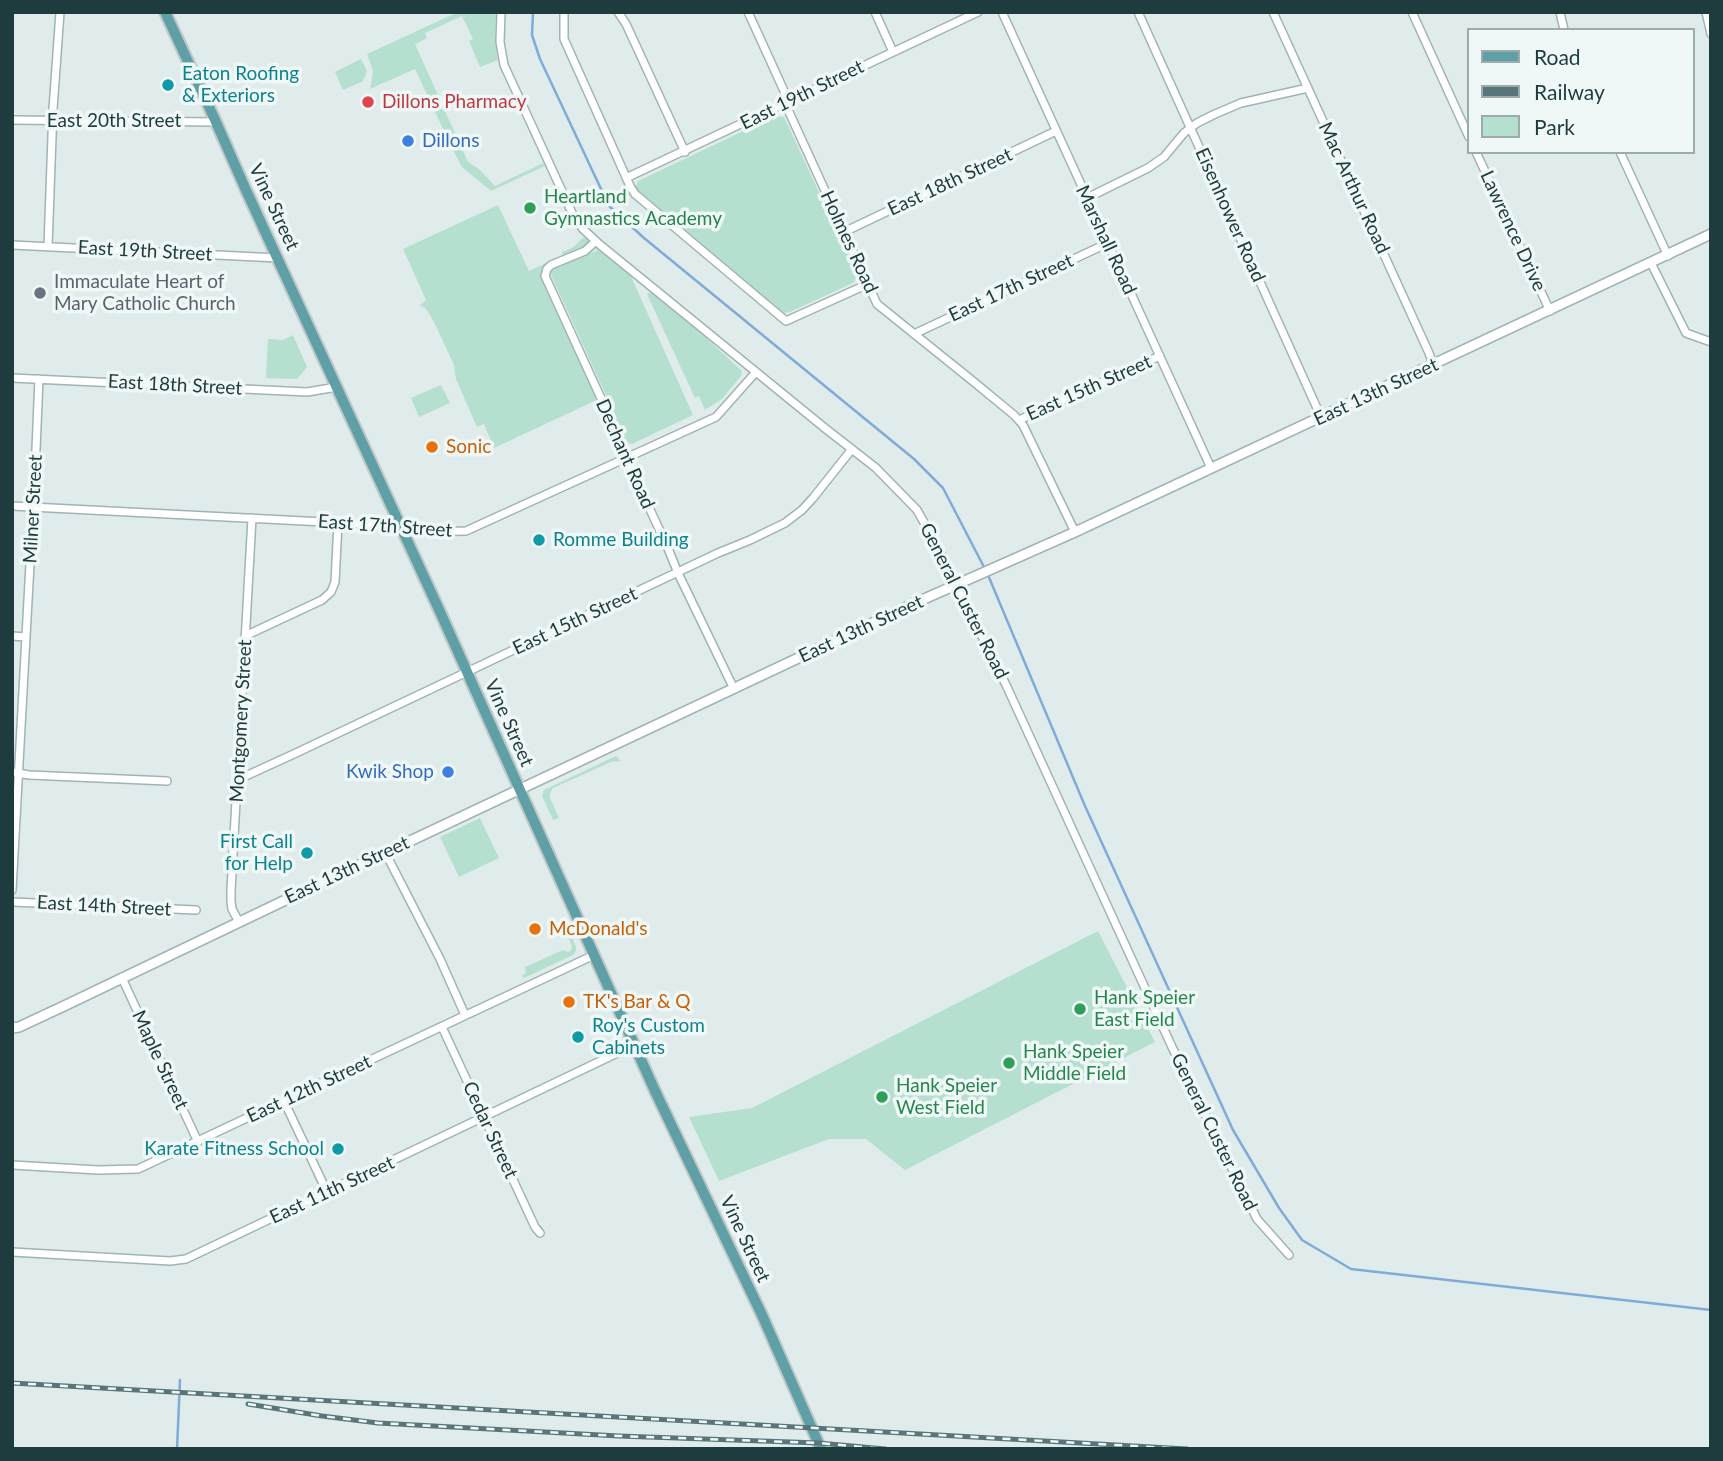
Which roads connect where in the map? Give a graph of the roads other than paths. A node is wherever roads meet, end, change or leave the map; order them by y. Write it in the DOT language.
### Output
graph roads {
  1 [pos="60,12"];
  2 [pos="165,12"];
  3 [pos="501,12"];
  4 [pos="564,12"];
  5 [pos="618,12"];
  6 [pos="748,12"];
  7 [pos="875,12"];
  8 [pos="978,12"];
  9 [pos="1002,12"];
  10 [pos="1138,12"];
  11 [pos="1273,12"];
  12 [pos="1412,12"];
  13 [pos="1706,12"];
  14 [pos="1711,34"];
  15 [pos="893,52"];
  16 [pos="1308,88"];
  17 [pos="787,103"];
  18 [pos="12,120"];
  19 [pos="53,121"];
  20 [pos="216,122"];
  21 [pos="1191,128"];
  22 [pos="1056,131"];
  23 [pos="1468,135"];
  24 [pos="685,152"];
  25 [pos="1477,154"];
  26 [pos="1621,154"];
  27 [pos="626,178"];
  28 [pos="1087,198"];
  29 [pos="844,232"];
  30 [pos="1711,234"];
  31 [pos="596,241"];
  32 [pos="1108,243"];
  33 [pos="12,245"];
  34 [pos="48,246"];
  35 [pos="1668,256"];
  36 [pos="278,258"];
  37 [pos="1651,263"];
  38 [pos="868,284"];
  39 [pos="1550,310"];
  40 [pos="914,334"];
  41 [pos="1711,342"];
  42 [pos="1160,356"];
  43 [pos="1433,365"];
  44 [pos="756,372"];
  45 [pos="12,378"];
  46 [pos="39,379"];
  47 [pos="337,387"];
  48 [pos="1321,417"];
  49 [pos="1019,420"];
  50 [pos="852,449"];
  51 [pos="626,458"];
  52 [pos="1211,468"];
  53 [pos="12,506"];
  54 [pos="33,507"];
  55 [pos="252,518"];
  56 [pos="338,523"];
  57 [pos="400,527"];
  58 [pos="1075,532"];
  59 [pos="678,573"];
  60 [pos="957,585"];
  61 [pos="12,636"];
  62 [pos="245,636"];
  63 [pos="26,637"];
  64 [pos="467,672"];
  65 [pos="734,689"];
  66 [pos="15,773"];
  67 [pos="237,780"];
  68 [pos="167,781"];
  69 [pos="520,789"];
  70 [pos="385,852"];
  71 [pos="12,890"];
  72 [pos="12,902"];
  73 [pos="196,910"];
  74 [pos="239,922"];
  75 [pos="594,955"];
  76 [pos="122,978"];
  77 [pos="465,1015"];
  78 [pos="442,1027"];
  79 [pos="12,1028"];
  80 [pos="634,1045"];
  81 [pos="284,1101"];
  82 [pos="484,1117"];
  83 [pos="198,1142"];
  84 [pos="12,1165"];
  85 [pos="327,1192"];
  86 [pos="540,1233"];
  87 [pos="12,1252"];
  88 [pos="1289,1255"];
  89 [pos="821,1449"];
  1 -- 19 [label="street"];
  2 -- 20 [label="main road, Vine Street"];
  3 -- 31 [label="street, General Custer Road"];
  4 -- 27 [label="street"];
  5 -- 24 [label="street"];
  6 -- 17 [label="street, Holmes Road"];
  7 -- 15 [label="street"];
  8 -- 15 [label="street, East 19th Street"];
  9 -- 22 [label="street, Marshall Road"];
  10 -- 21 [label="street, Eisenhower Road"];
  11 -- 16 [label="street, Mac Arthur Road"];
  12 -- 23 [label="street"];
  13 -- 14 [label="street"];
  15 -- 17 [label="street, East 19th Street"];
  16 -- 21 [label="street"];
  16 -- 43 [label="street, Mac Arthur Road"];
  17 -- 24 [label="street, East 19th Street"];
  17 -- 29 [label="street, Holmes Road"];
  18 -- 19 [label="street, East 20th Street"];
  19 -- 20 [label="street, East 20th Street"];
  19 -- 34 [label="street"];
  20 -- 36 [label="main road, Vine Street"];
  21 -- 28 [label="street"];
  21 -- 48 [label="street, Eisenhower Road"];
  22 -- 28 [label="street, Marshall Road"];
  22 -- 29 [label="street, East 18th Street"];
  24 -- 27 [label="street, East 19th Street"];
  25 -- 39 [label="street, Lawrence Drive"];
  26 -- 35 [label="street"];
  27 -- 38 [label="street"];
  28 -- 32 [label="street, Marshall Road"];
  29 -- 38 [label="street, Holmes Road"];
  30 -- 35 [label="street, East 13th Street"];
  31 -- 44 [label="street, General Custer Road"];
  31 -- 51 [label="street, Dechant Road"];
  32 -- 40 [label="street, East 17th Street"];
  32 -- 42 [label="street, Marshall Road"];
  33 -- 34 [label="street, East 19th Street"];
  34 -- 36 [label="street, East 19th Street"];
  35 -- 37 [label="street, East 13th Street"];
  36 -- 47 [label="main road, Vine Street"];
  37 -- 39 [label="street, East 13th Street"];
  37 -- 41 [label="street"];
  38 -- 40 [label="street, Holmes Road"];
  39 -- 43 [label="street, East 13th Street"];
  40 -- 49 [label="street, Holmes Road"];
  42 -- 49 [label="street, East 15th Street"];
  42 -- 52 [label="street, Marshall Road"];
  43 -- 48 [label="street, East 13th Street"];
  44 -- 50 [label="street, General Custer Road"];
  44 -- 51 [label="street, East 17th Street"];
  45 -- 46 [label="street, East 18th Street"];
  46 -- 47 [label="street, East 18th Street"];
  46 -- 54 [label="street, Milner Street"];
  47 -- 57 [label="main road, Vine Street"];
  48 -- 52 [label="street, East 13th Street"];
  49 -- 58 [label="street, Holmes Road"];
  50 -- 59 [label="street, East 15th Street"];
  50 -- 60 [label="street, General Custer Road"];
  51 -- 57 [label="street, East 17th Street"];
  51 -- 59 [label="street, Dechant Road"];
  52 -- 58 [label="street, East 13th Street"];
  53 -- 54 [label="street, East 17th Street"];
  54 -- 55 [label="street, East 17th Street"];
  54 -- 63 [label="street, Milner Street"];
  55 -- 56 [label="street, East 17th Street"];
  55 -- 62 [label="street, Montgomery Street"];
  56 -- 57 [label="street, East 17th Street"];
  56 -- 62 [label="street"];
  57 -- 64 [label="main road, Vine Street"];
  58 -- 60 [label="street, East 13th Street"];
  59 -- 64 [label="street, East 15th Street"];
  59 -- 65 [label="street, Dechant Road"];
  60 -- 65 [label="street, East 13th Street"];
  60 -- 88 [label="street, General Custer Road"];
  61 -- 63 [label="street"];
  62 -- 67 [label="street, Montgomery Street"];
  63 -- 66 [label="street, Milner Street"];
  64 -- 67 [label="street, East 15th Street"];
  64 -- 69 [label="main road, Vine Street"];
  65 -- 69 [label="street, East 13th Street"];
  66 -- 68 [label="street"];
  66 -- 71 [label="street, Milner Street"];
  67 -- 74 [label="street, Montgomery Street"];
  69 -- 70 [label="street, East 13th Street"];
  69 -- 75 [label="main road, Vine Street"];
  70 -- 74 [label="street, East 13th Street"];
  70 -- 77 [label="street"];
  72 -- 73 [label="street, East 14th Street"];
  74 -- 76 [label="street, East 13th Street"];
  75 -- 77 [label="street, East 12th Street"];
  75 -- 80 [label="main road, Vine Street"];
  76 -- 79 [label="street, East 13th Street"];
  76 -- 83 [label="street, Maple Street"];
  77 -- 78 [label="street, East 12th Street"];
  78 -- 81 [label="street, East 12th Street"];
  78 -- 82 [label="street, Cedar Street"];
  80 -- 82 [label="street, East 11th Street"];
  80 -- 89 [label="main road, Vine Street"];
  81 -- 83 [label="street, East 12th Street"];
  81 -- 85 [label="street"];
  82 -- 85 [label="street, East 11th Street"];
  82 -- 86 [label="street, Cedar Street"];
  83 -- 84 [label="street, East 12th Street"];
  85 -- 87 [label="street, East 11th Street"];
}
